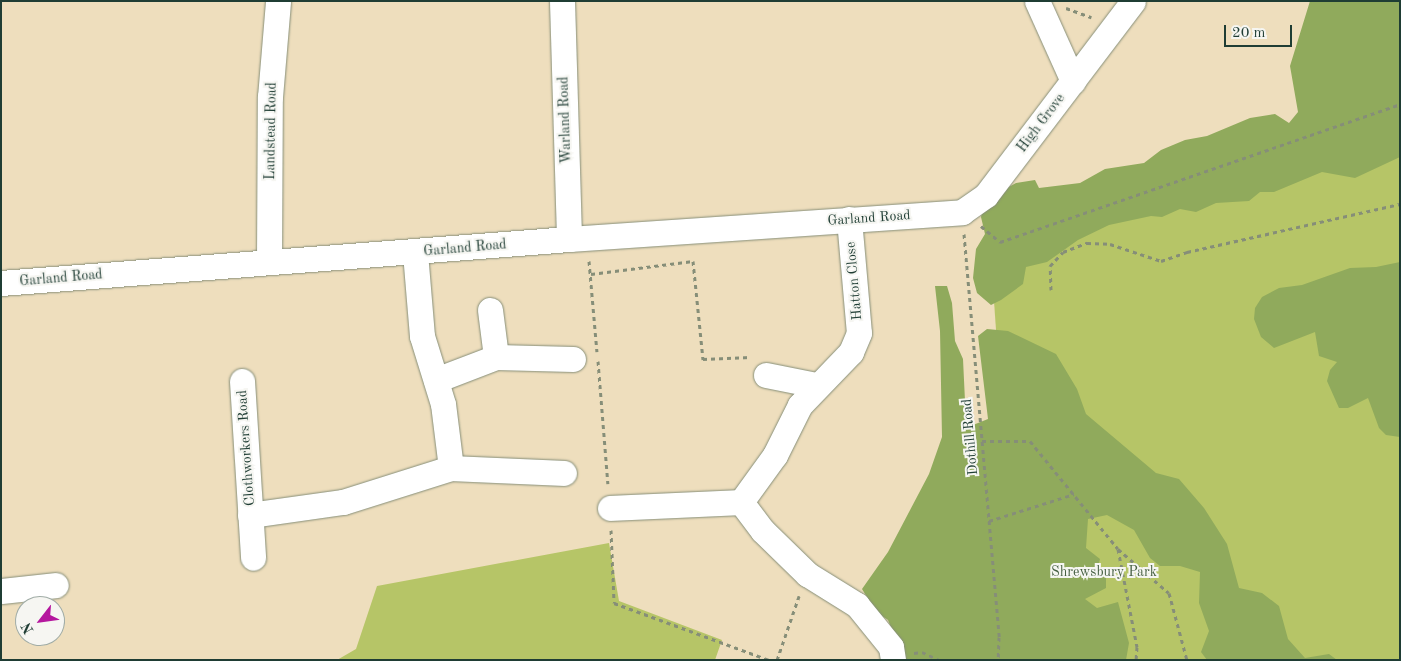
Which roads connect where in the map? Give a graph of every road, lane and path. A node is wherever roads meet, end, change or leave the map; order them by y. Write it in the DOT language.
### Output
graph roads {
  1 [pos="278,1"];
  2 [pos="562,1"];
  3 [pos="1037,1"];
  4 [pos="1133,1"];
  5 [pos="1064,7"];
  6 [pos="1115,25"];
  7 [pos="1072,81"];
  8 [pos="1400,104"];
  9 [pos="1400,204"];
  10 [pos="962,212"];
  11 [pos="849,219"];
  12 [pos="569,239"];
  13 [pos="415,253"];
  14 [pos="269,261"];
  15 [pos="591,274"];
  16 [pos="1,283"];
  17 [pos="1051,290"];
  18 [pos="490,310"];
  19 [pos="496,357"];
  20 [pos="573,359"];
  21 [pos="766,375"];
  22 [pos="436,380"];
  23 [pos="242,381"];
  24 [pos="816,385"];
  25 [pos="982,440"];
  26 [pos="451,468"];
  27 [pos="564,473"];
  28 [pos="1074,494"];
  29 [pos="741,502"];
  30 [pos="610,508"];
  31 [pos="250,515"];
  32 [pos="989,521"];
  33 [pos="1118,548"];
  34 [pos="253,558"];
  35 [pos="807,574"];
  36 [pos="56,585"];
  37 [pos="1,591"];
  38 [pos="777,660"];
  39 [pos="893,660"];
  40 [pos="998,660"];
  41 [pos="1136,660"];
  42 [pos="1187,660"];
  1 -- 14 [label="street, Landstead Road"];
  2 -- 12 [label="street, Warland Road"];
  3 -- 7 [label="street"];
  4 -- 6 [label="street, High Grove"];
  5 -- 6 [label="path"];
  6 -- 7 [label="street, High Grove"];
  7 -- 10 [label="street, High Grove"];
  8 -- 10 [label="path"];
  9 -- 17 [label="path"];
  10 -- 11 [label="street, Garland Road"];
  10 -- 25 [label="path, Dothill Road"];
  11 -- 12 [label="street, Garland Road"];
  11 -- 24 [label="street, Hatton Close"];
  12 -- 13 [label="street, Garland Road"];
  13 -- 14 [label="street, Garland Road"];
  13 -- 22 [label="street"];
  14 -- 16 [label="street, Garland Road"];
  15 -- 21 [label="path"];
  18 -- 19 [label="street"];
  19 -- 20 [label="street"];
  19 -- 22 [label="street"];
  21 -- 24 [label="street"];
  22 -- 26 [label="street"];
  23 -- 31 [label="street, Clothworkers Road"];
  24 -- 29 [label="street, Hatton Close"];
  25 -- 28 [label="path"];
  25 -- 32 [label="path, Dothill Road"];
  26 -- 27 [label="street, Clothworkers Road"];
  26 -- 31 [label="street, Clothworkers Road"];
  28 -- 32 [label="path"];
  28 -- 33 [label="path"];
  29 -- 30 [label="street"];
  29 -- 35 [label="street"];
  31 -- 34 [label="street, Clothworkers Road"];
  32 -- 40 [label="path, Dothill Road"];
  33 -- 41 [label="path"];
  33 -- 42 [label="path"];
  35 -- 38 [label="path"];
  35 -- 39 [label="street"];
  36 -- 37 [label="street"];
}
